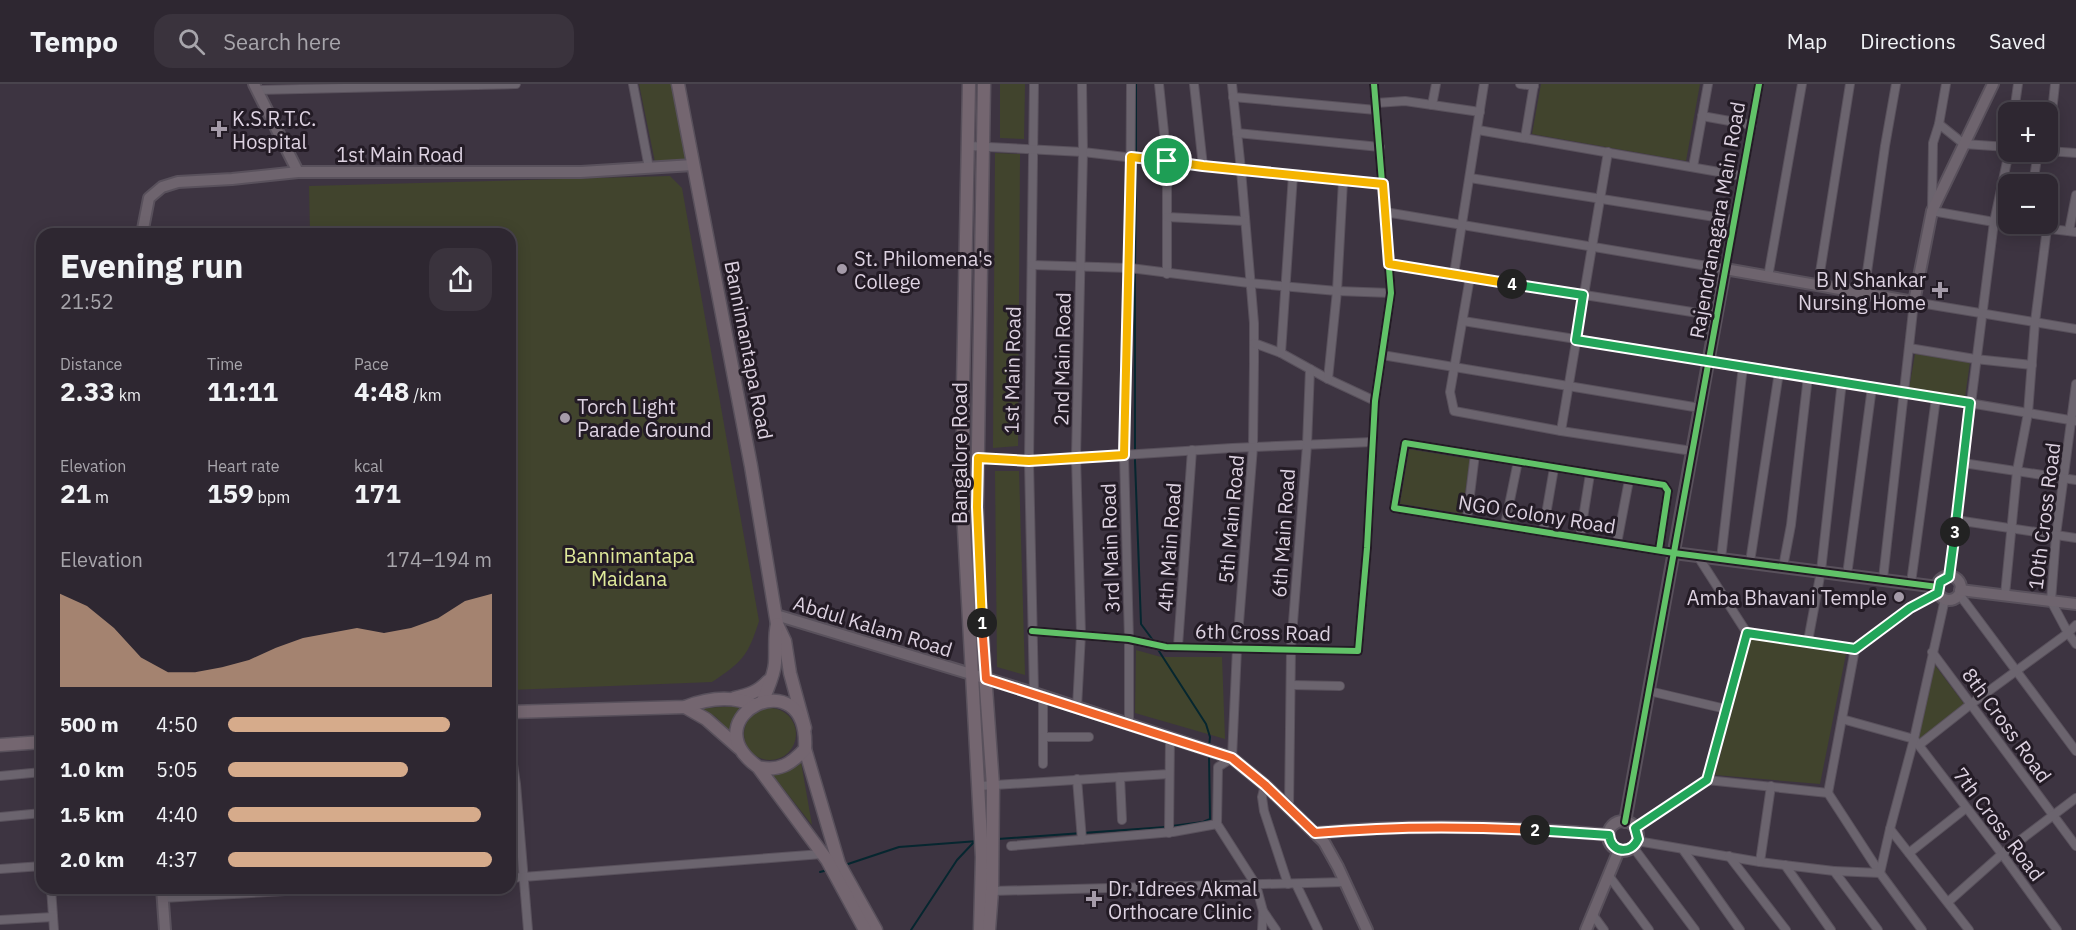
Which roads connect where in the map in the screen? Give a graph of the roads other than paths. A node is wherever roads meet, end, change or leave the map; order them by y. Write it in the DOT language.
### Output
graph roads {
  1 [pos="516,84"];
  2 [pos="633,84"];
  3 [pos="678,84"];
  4 [pos="969,84"];
  5 [pos="984,84"];
  6 [pos="1034,84"];
  7 [pos="1082,84"];
  8 [pos="1131,84"];
  9 [pos="1159,84"];
  10 [pos="1194,84"];
  11 [pos="1232,84"];
  12 [pos="1374,84"];
  13 [pos="1436,84"];
  14 [pos="1484,84"];
  15 [pos="1520,84"];
  16 [pos="1708,84"];
  17 [pos="1759,84"];
  18 [pos="1802,84"];
  19 [pos="1850,84"];
  20 [pos="1896,84"];
  21 [pos="1946,84"];
  22 [pos="1994,84"];
  23 [pos="2018,84"];
  24 [pos="2055,84"];
  25 [pos="1534,85"];
  26 [pos="256,87"];
  27 [pos="1233,97"];
  28 [pos="2015,102"];
  29 [pos="2053,102"];
  30 [pos="1432,105"];
  31 [pos="1376,106"];
  32 [pos="1480,112"];
  33 [pos="1702,116"];
  34 [pos="1752,124"];
  35 [pos="1939,124"];
  36 [pos="1478,130"];
  37 [pos="1237,133"];
  38 [pos="1525,138"];
  39 [pos="1964,144"];
  40 [pos="969,146"];
  41 [pos="1998,146"];
  42 [pos="982,147"];
  43 [pos="1380,147"];
  44 [pos="1033,149"];
  45 [pos="2058,151"];
  46 [pos="1083,152"];
  47 [pos="1608,152"];
  48 [pos="2076,153"];
  49 [pos="1131,157"];
  50 [pos="1167,161"];
  51 [pos="2007,162"];
  52 [pos="693,165"];
  53 [pos="1203,166"];
  54 [pos="1693,167"];
  55 [pos="649,168"];
  56 [pos="1241,170"];
  57 [pos="298,172"];
  58 [pos="1293,175"];
  59 [pos="1742,176"];
  60 [pos="1470,178"];
  61 [pos="1343,181"];
  62 [pos="1383,184"];
  63 [pos="2076,195"];
  64 [pos="1600,198"];
  65 [pos="1932,211"];
  66 [pos="1385,212"];
  67 [pos="1167,217"];
  68 [pos="1734,220"];
  69 [pos="1245,221"];
  70 [pos="1994,222"];
  71 [pos="1998,222"];
  72 [pos="1463,225"];
  73 [pos="143,228"];
  74 [pos="2058,230"];
  75 [pos="2073,232"];
  76 [pos="2046,234"];
  77 [pos="1591,247"];
  78 [pos="1389,264"];
  79 [pos="1032,265"];
  80 [pos="1080,266"];
  81 [pos="1130,268"];
  82 [pos="1725,269"];
  83 [pos="1167,274"];
  84 [pos="1454,274"];
  85 [pos="1470,277"];
  86 [pos="1768,277"];
  87 [pos="1249,283"];
  88 [pos="1285,285"];
  89 [pos="1818,285"];
  90 [pos="1337,291"];
  91 [pos="1391,292"];
  92 [pos="1864,293"];
  93 [pos="1583,295"];
  94 [pos="1914,302"];
  95 [pos="1982,313"];
  96 [pos="1717,316"];
  97 [pos="1463,321"];
  98 [pos="2036,322"];
  99 [pos="2076,329"];
  100 [pos="1576,340"];
  101 [pos="1254,342"];
  102 [pos="1910,348"];
  103 [pos="1281,353"];
  104 [pos="1382,355"];
  105 [pos="1976,359"];
  106 [pos="1708,361"];
  107 [pos="2032,365"];
  108 [pos="1743,366"];
  109 [pos="1455,367"];
  110 [pos="1310,369"];
  111 [pos="1779,372"];
  112 [pos="1808,376"];
  113 [pos="1328,379"];
  114 [pos="1842,381"];
  115 [pos="2076,384"];
  116 [pos="1568,386"];
  117 [pos="1872,387"];
  118 [pos="1905,393"];
  119 [pos="1936,398"];
  120 [pos="1375,401"];
  121 [pos="1970,403"];
  122 [pos="1700,408"];
  123 [pos="2028,413"];
  124 [pos="2074,421"];
  125 [pos="1561,431"];
  126 [pos="1372,442"];
  127 [pos="1307,444"];
  128 [pos="1253,447"];
  129 [pos="1192,450"];
  130 [pos="1692,452"];
  131 [pos="1475,454"];
  132 [pos="1124,455"];
  133 [pos="1076,457"];
  134 [pos="978,458"];
  135 [pos="1029,461"];
  136 [pos="1518,461"];
  137 [pos="1963,463"];
  138 [pos="1554,468"];
  139 [pos="2017,471"];
  140 [pos="1590,474"];
  141 [pos="2063,478"];
  142 [pos="1629,480"];
  143 [pos="2076,480"];
  144 [pos="1467,519"];
  145 [pos="1956,520"];
  146 [pos="1505,525"];
  147 [pos="2012,530"];
  148 [pos="1543,532"];
  149 [pos="2056,535"];
  150 [pos="1580,537"];
  151 [pos="2076,538"];
  152 [pos="1617,543"];
  153 [pos="1659,550"];
  154 [pos="1674,552"];
  155 [pos="1697,555"];
  156 [pos="1721,559"];
  157 [pos="1750,562"];
  158 [pos="1783,567"];
  159 [pos="1821,571"];
  160 [pos="1847,575"];
  161 [pos="1949,577"];
  162 [pos="1883,579"];
  163 [pos="1911,583"];
  164 [pos="1960,592"];
  165 [pos="1940,593"];
  166 [pos="2005,596"];
  167 [pos="2051,601"];
  168 [pos="2076,604"];
  169 [pos="777,619"];
  170 [pos="2076,625"];
  171 [pos="1032,631"];
  172 [pos="1747,633"];
  173 [pos="2068,633"];
  174 [pos="1080,634"];
  175 [pos="1129,639"];
  176 [pos="1808,641"];
  177 [pos="2076,644"];
  178 [pos="1178,646"];
  179 [pos="1237,648"];
  180 [pos="1291,648"];
  181 [pos="1855,649"];
  182 [pos="1932,652"];
  183 [pos="2016,672"];
  184 [pos="971,674"];
  185 [pos="772,676"];
  186 [pos="986,679"];
  187 [pos="1291,685"];
  188 [pos="1340,687"];
  189 [pos="1649,691"];
  190 [pos="1038,695"];
  191 [pos="732,699"];
  192 [pos="758,703"];
  193 [pos="1971,704"];
  194 [pos="685,707"];
  195 [pos="1077,707"];
  196 [pos="1726,709"];
  197 [pos="516,712"];
  198 [pos="1842,719"];
  199 [pos="1129,724"];
  200 [pos="805,728"];
  201 [pos="1043,737"];
  202 [pos="1089,737"];
  203 [pos="1170,737"];
  204 [pos="36,742"];
  205 [pos="1916,742"];
  206 [pos="0,745"];
  207 [pos="738,748"];
  208 [pos="805,749"];
  209 [pos="2076,751"];
  210 [pos="1232,758"];
  211 [pos="1043,764"];
  212 [pos="758,767"];
  213 [pos="36,772"];
  214 [pos="1169,774"];
  215 [pos="0,776"];
  216 [pos="1120,777"];
  217 [pos="1077,778"];
  218 [pos="1707,780"];
  219 [pos="1265,785"];
  220 [pos="979,786"];
  221 [pos="993,786"];
  222 [pos="1771,786"];
  223 [pos="1828,793"];
  224 [pos="2076,798"];
  225 [pos="516,807"];
  226 [pos="1289,808"];
  227 [pos="1966,808"];
  228 [pos="36,814"];
  229 [pos="2053,816"];
  230 [pos="0,817"];
  231 [pos="1122,820"];
  232 [pos="1217,824"];
  233 [pos="1630,825"];
  234 [pos="987,828"];
  235 [pos="1890,829"];
  236 [pos="1169,832"];
  237 [pos="1315,833"];
  238 [pos="1609,835"];
  239 [pos="516,838"];
  240 [pos="520,838"];
  241 [pos="1082,840"];
  242 [pos="1635,844"];
  243 [pos="1011,846"];
  244 [pos="2076,846"];
  245 [pos="1619,850"];
  246 [pos="1684,850"];
  247 [pos="1909,853"];
  248 [pos="822,854"];
  249 [pos="2002,854"];
  250 [pos="987,855"];
  251 [pos="1730,856"];
  252 [pos="1760,862"];
  253 [pos="1785,865"];
  254 [pos="36,866"];
  255 [pos="836,868"];
  256 [pos="0,869"];
  257 [pos="1834,871"];
  258 [pos="1880,873"];
  259 [pos="1609,876"];
  260 [pos="524,877"];
  261 [pos="516,878"];
  262 [pos="1345,882"];
  263 [pos="1292,884"];
  264 [pos="1256,885"];
  265 [pos="992,891"];
  266 [pos="51,894"];
  267 [pos="162,894"];
  268 [pos="1948,902"];
  269 [pos="1263,911"];
  270 [pos="1593,915"];
  271 [pos="53,917"];
  272 [pos="0,920"];
  273 [pos="54,930"];
  274 [pos="165,930"];
  275 [pos="528,930"];
  276 [pos="865,930"];
  277 [pos="876,930"];
  278 [pos="980,930"];
  279 [pos="989,930"];
  280 [pos="1262,930"];
  281 [pos="1276,930"];
  282 [pos="1318,930"];
  283 [pos="1367,930"];
  284 [pos="1586,930"];
  285 [pos="1604,930"];
  286 [pos="1649,930"];
  287 [pos="1695,930"];
  288 [pos="1740,930"];
  289 [pos="1786,930"];
  290 [pos="1831,930"];
  291 [pos="1878,930"];
  292 [pos="1922,930"];
  293 [pos="1969,930"];
  294 [pos="2057,930"];
  1 -- 26 [label="street"];
  2 -- 55 [label="street"];
  3 -- 52 [label="main road, Bannimantapa Road"];
  4 -- 40 [label="main road, Bangalore Road"];
  5 -- 42 [label="main road, Bangalore Road"];
  6 -- 44 [label="street, 1st Main Road"];
  7 -- 46 [label="street, 2nd Main Road"];
  8 -- 49 [label="street, 3rd Main Road"];
  9 -- 50 [label="street"];
  10 -- 53 [label="street"];
  11 -- 27 [label="street"];
  12 -- 31 [label="street"];
  13 -- 30 [label="street"];
  14 -- 32 [label="street"];
  15 -- 25 [label="street"];
  16 -- 33 [label="street"];
  17 -- 34 [label="street, Rajendranagara Main Road"];
  18 -- 86 [label="street"];
  19 -- 89 [label="street"];
  20 -- 92 [label="street"];
  21 -- 35 [label="street"];
  22 -- 39 [label="street"];
  23 -- 28 [label="street"];
  24 -- 29 [label="street"];
  25 -- 38 [label="street"];
  26 -- 57 [label="street"];
  27 -- 31 [label="street"];
  27 -- 37 [label="street"];
  30 -- 31 [label="street"];
  30 -- 32 [label="street"];
  31 -- 43 [label="street"];
  32 -- 36 [label="street"];
  33 -- 34 [label="street"];
  33 -- 54 [label="street"];
  34 -- 59 [label="street, Rajendranagara Main Road"];
  35 -- 39 [label="street"];
  35 -- 65 [label="street"];
  36 -- 38 [label="street"];
  36 -- 60 [label="street"];
  37 -- 43 [label="street"];
  37 -- 56 [label="street"];
  38 -- 47 [label="street"];
  39 -- 41 [label="street"];
  39 -- 65 [label="street"];
  40 -- 42 [label="street"];
  40 -- 184 [label="main road, Bangalore Road"];
  42 -- 44 [label="street"];
  42 -- 134 [label="main road, Bangalore Road"];
  43 -- 62 [label="street"];
  44 -- 46 [label="street"];
  44 -- 79 [label="street, 1st Main Road"];
  45 -- 48 [label="street"];
  46 -- 49 [label="street"];
  46 -- 80 [label="street, 2nd Main Road"];
  47 -- 54 [label="street"];
  47 -- 64 [label="street"];
  49 -- 50 [label="street"];
  49 -- 81 [label="street, 3rd Main Road"];
  50 -- 53 [label="street"];
  50 -- 67 [label="street"];
  51 -- 70 [label="street"];
  52 -- 55 [label="street, 1st Main Road"];
  52 -- 169 [label="main road, Bannimantapa Road"];
  53 -- 56 [label="street"];
  54 -- 59 [label="street"];
  55 -- 57 [label="street, 1st Main Road"];
  56 -- 58 [label="street"];
  56 -- 69 [label="street"];
  57 -- 73 [label="street, 1st Main Road"];
  58 -- 61 [label="street"];
  58 -- 88 [label="street"];
  59 -- 68 [label="street, Rajendranagara Main Road"];
  60 -- 64 [label="street"];
  60 -- 72 [label="street"];
  61 -- 62 [label="street"];
  61 -- 90 [label="street"];
  62 -- 66 [label="street"];
  63 -- 75 [label="street"];
  64 -- 68 [label="street"];
  64 -- 77 [label="street"];
  65 -- 70 [label="street"];
  65 -- 94 [label="street"];
  66 -- 72 [label="street"];
  66 -- 78 [label="street"];
  67 -- 69 [label="street"];
  67 -- 83 [label="street"];
  68 -- 82 [label="street, Rajendranagara Main Road"];
  69 -- 87 [label="street"];
  70 -- 71 [label="street"];
  70 -- 95 [label="street"];
  72 -- 77 [label="street"];
  72 -- 84 [label="street"];
  74 -- 75 [label="street"];
  76 -- 98 [label="street"];
  77 -- 82 [label="street"];
  77 -- 93 [label="street"];
  78 -- 84 [label="street"];
  78 -- 91 [label="street"];
  79 -- 80 [label="street"];
  79 -- 135 [label="street, 1st Main Road"];
  80 -- 81 [label="street"];
  80 -- 133 [label="street, 2nd Main Road"];
  81 -- 83 [label="street"];
  81 -- 132 [label="street, 3rd Main Road"];
  82 -- 86 [label="street"];
  82 -- 96 [label="street, Rajendranagara Main Road"];
  83 -- 87 [label="street"];
  84 -- 85 [label="street"];
  85 -- 93 [label="street"];
  85 -- 97 [label="street"];
  86 -- 89 [label="street"];
  87 -- 88 [label="street"];
  87 -- 101 [label="street, 5th Main Road"];
  88 -- 90 [label="street"];
  88 -- 103 [label="street"];
  89 -- 92 [label="street"];
  90 -- 91 [label="street"];
  90 -- 113 [label="street"];
  91 -- 104 [label="street"];
  92 -- 94 [label="street"];
  93 -- 96 [label="street"];
  93 -- 100 [label="street"];
  94 -- 95 [label="street"];
  94 -- 102 [label="street"];
  95 -- 98 [label="street"];
  95 -- 105 [label="street"];
  96 -- 106 [label="street, Rajendranagara Main Road"];
  97 -- 100 [label="street"];
  97 -- 109 [label="street"];
  98 -- 99 [label="street"];
  98 -- 107 [label="street"];
  100 -- 106 [label="street"];
  100 -- 116 [label="street"];
  101 -- 103 [label="street"];
  101 -- 128 [label="street, 5th Main Road"];
  102 -- 105 [label="street"];
  102 -- 118 [label="street"];
  103 -- 110 [label="street"];
  104 -- 109 [label="street"];
  104 -- 120 [label="street"];
  105 -- 107 [label="street"];
  105 -- 121 [label="street"];
  106 -- 108 [label="street"];
  106 -- 122 [label="street, Rajendranagara Main Road"];
  107 -- 123 [label="street"];
  108 -- 111 [label="street"];
  108 -- 156 [label="street"];
  109 -- 116 [label="street"];
  109 -- 125 [label="street"];
  110 -- 113 [label="street"];
  110 -- 127 [label="street, 6th Main Road"];
  111 -- 112 [label="street"];
  111 -- 157 [label="street"];
  112 -- 114 [label="street"];
  112 -- 158 [label="street"];
  113 -- 120 [label="street"];
  114 -- 117 [label="street"];
  114 -- 159 [label="street"];
  115 -- 124 [label="street, 10th Cross Road"];
  116 -- 122 [label="street"];
  116 -- 125 [label="street"];
  117 -- 118 [label="street"];
  117 -- 160 [label="street"];
  118 -- 119 [label="street"];
  118 -- 162 [label="street"];
  119 -- 121 [label="street"];
  119 -- 163 [label="street"];
  120 -- 126 [label="street"];
  121 -- 123 [label="street"];
  121 -- 137 [label="street"];
  122 -- 130 [label="street, Rajendranagara Main Road"];
  123 -- 124 [label="street"];
  123 -- 139 [label="street"];
  124 -- 141 [label="street, 10th Cross Road"];
  125 -- 130 [label="street"];
  126 -- 127 [label="street"];
  126 -- 180 [label="street, 6th Cross Road"];
  127 -- 128 [label="street"];
  127 -- 180 [label="street, 6th Main Road"];
  128 -- 129 [label="street"];
  128 -- 179 [label="street, 5th Main Road"];
  129 -- 132 [label="street"];
  129 -- 178 [label="street, 4th Main Road"];
  130 -- 154 [label="street, Rajendranagara Main Road"];
  131 -- 136 [label="street"];
  131 -- 144 [label="street"];
  131 -- 144 [label="street, NGO Colony Road"];
  132 -- 133 [label="street"];
  132 -- 175 [label="street, 3rd Main Road"];
  133 -- 135 [label="street"];
  133 -- 174 [label="street, 2nd Main Road"];
  134 -- 135 [label="street"];
  134 -- 186 [label="main road, Bangalore Road"];
  135 -- 171 [label="street, 1st Main Road"];
  136 -- 138 [label="street"];
  136 -- 146 [label="street"];
  137 -- 139 [label="street"];
  137 -- 145 [label="street"];
  138 -- 140 [label="street"];
  138 -- 148 [label="street"];
  139 -- 141 [label="street"];
  139 -- 147 [label="street"];
  140 -- 142 [label="street"];
  140 -- 150 [label="street"];
  141 -- 143 [label="street"];
  141 -- 149 [label="street, 10th Cross Road"];
  142 -- 152 [label="street"];
  142 -- 153 [label="street"];
  144 -- 146 [label="street, NGO Colony Road"];
  145 -- 147 [label="street"];
  145 -- 161 [label="street"];
  146 -- 148 [label="street, NGO Colony Road"];
  147 -- 149 [label="street"];
  147 -- 166 [label="street"];
  148 -- 150 [label="street, NGO Colony Road"];
  149 -- 151 [label="street"];
  149 -- 167 [label="street, 10th Cross Road"];
  150 -- 152 [label="street, NGO Colony Road"];
  152 -- 153 [label="street, NGO Colony Road"];
  153 -- 154 [label="street, NGO Colony Road"];
  154 -- 155 [label="street"];
  154 -- 189 [label="street, Rajendranagara Main Road"];
  155 -- 156 [label="street"];
  155 -- 172 [label="street"];
  156 -- 157 [label="street"];
  157 -- 158 [label="street"];
  158 -- 159 [label="street"];
  159 -- 160 [label="street"];
  159 -- 176 [label="street"];
  160 -- 162 [label="street"];
  161 -- 164 [label="street"];
  161 -- 165 [label="street"];
  162 -- 163 [label="street"];
  163 -- 165 [label="street"];
  164 -- 165 [label="street"];
  164 -- 166 [label="street"];
  164 -- 183 [label="street"];
  165 -- 181 [label="street"];
  165 -- 182 [label="street"];
  166 -- 167 [label="street"];
  167 -- 168 [label="street"];
  167 -- 173 [label="street, 10th Cross Road"];
  169 -- 184 [label="street, Abdul Kalam Road"];
  169 -- 185 [label="main road"];
  169 -- 200 [label="main road"];
  170 -- 173 [label="street"];
  171 -- 174 [label="street, 6th Cross Road"];
  171 -- 190 [label="street, 1st Main Road"];
  172 -- 176 [label="street"];
  172 -- 196 [label="street"];
  173 -- 177 [label="street, 10th Cross Road"];
  173 -- 183 [label="street"];
  174 -- 175 [label="street, 6th Cross Road"];
  174 -- 195 [label="street, 2nd Main Road"];
  175 -- 178 [label="street, 6th Cross Road"];
  175 -- 199 [label="street, 3rd Main Road"];
  176 -- 181 [label="street"];
  178 -- 179 [label="street, 6th Cross Road"];
  179 -- 180 [label="street, 6th Cross Road"];
  179 -- 210 [label="street, 5th Main Road"];
  180 -- 187 [label="street, 6th Main Road"];
  181 -- 198 [label="street"];
  182 -- 193 [label="street, 8th Cross Road"];
  182 -- 205 [label="street"];
  183 -- 193 [label="street"];
  183 -- 209 [label="street"];
  184 -- 186 [label="street, Abdul Kalam Road"];
  184 -- 220 [label="main road, Bangalore Road"];
  185 -- 191 [label="main road"];
  185 -- 192 [label="main road"];
  186 -- 190 [label="street, Abdul Kalam Road"];
  186 -- 221 [label="main road, Bangalore Road"];
  187 -- 188 [label="street"];
  187 -- 226 [label="street, 6th Main Road"];
  189 -- 196 [label="street"];
  189 -- 233 [label="street, Rajendranagara Main Road"];
  190 -- 195 [label="street, Abdul Kalam Road"];
  190 -- 201 [label="street, 1st Main Road"];
  191 -- 192 [label="main road"];
  191 -- 194 [label="main road"];
  192 -- 200 [label="main road"];
  192 -- 207 [label="main road"];
  193 -- 205 [label="street"];
  193 -- 229 [label="street, 8th Cross Road"];
  194 -- 197 [label="main road"];
  194 -- 207 [label="main road"];
  195 -- 199 [label="street, Abdul Kalam Road"];
  196 -- 218 [label="street"];
  198 -- 205 [label="street"];
  198 -- 223 [label="street"];
  199 -- 203 [label="street, Abdul Kalam Road"];
  200 -- 208 [label="main road"];
  201 -- 202 [label="street"];
  201 -- 211 [label="street, 1st Main Road"];
  203 -- 210 [label="street, Abdul Kalam Road"];
  203 -- 214 [label="street"];
  204 -- 206 [label="main road"];
  205 -- 227 [label="street, 7th Cross Road"];
  205 -- 235 [label="street"];
  207 -- 212 [label="main road"];
  208 -- 212 [label="main road"];
  208 -- 255 [label="main road"];
  210 -- 219 [label="street"];
  210 -- 232 [label="street"];
  212 -- 248 [label="main road"];
  213 -- 215 [label="street"];
  214 -- 216 [label="street"];
  214 -- 236 [label="street"];
  216 -- 217 [label="street"];
  216 -- 231 [label="street"];
  217 -- 221 [label="street"];
  217 -- 241 [label="street"];
  218 -- 222 [label="street"];
  218 -- 233 [label="street"];
  219 -- 226 [label="street"];
  219 -- 263 [label="street"];
  220 -- 221 [label="street"];
  220 -- 234 [label="main road, Bangalore Road"];
  221 -- 234 [label="main road, Bangalore Road"];
  222 -- 223 [label="street"];
  222 -- 252 [label="street"];
  223 -- 258 [label="street"];
  224 -- 229 [label="street"];
  225 -- 240 [label="street"];
  226 -- 237 [label="street"];
  227 -- 247 [label="street"];
  227 -- 249 [label="street, 7th Cross Road"];
  228 -- 230 [label="street"];
  229 -- 244 [label="street, 8th Cross Road"];
  229 -- 249 [label="street"];
  232 -- 236 [label="street"];
  232 -- 264 [label="street"];
  233 -- 238 [label="street"];
  233 -- 242 [label="street"];
  234 -- 250 [label="main road, Bangalore Road"];
  235 -- 247 [label="street"];
  235 -- 258 [label="street"];
  236 -- 241 [label="street"];
  237 -- 238 [label="street"];
  237 -- 262 [label="street"];
  238 -- 245 [label="street"];
  239 -- 240 [label="street"];
  240 -- 260 [label="street"];
  241 -- 243 [label="street"];
  242 -- 245 [label="street"];
  242 -- 246 [label="street"];
  242 -- 287 [label="street"];
  245 -- 259 [label="street"];
  246 -- 251 [label="street"];
  246 -- 288 [label="street"];
  247 -- 268 [label="street"];
  248 -- 255 [label="main road"];
  248 -- 260 [label="street"];
  249 -- 268 [label="street"];
  249 -- 294 [label="street, 7th Cross Road"];
  250 -- 265 [label="main road, Bangalore Road"];
  250 -- 278 [label="main road, Bangalore Road"];
  251 -- 252 [label="street"];
  251 -- 289 [label="street"];
  252 -- 253 [label="street"];
  253 -- 257 [label="street"];
  253 -- 290 [label="street"];
  254 -- 256 [label="street"];
  255 -- 276 [label="main road"];
  255 -- 277 [label="main road"];
  257 -- 258 [label="street"];
  257 -- 291 [label="street"];
  258 -- 292 [label="street"];
  259 -- 270 [label="street"];
  259 -- 286 [label="street"];
  260 -- 261 [label="street"];
  260 -- 275 [label="street"];
  262 -- 263 [label="street"];
  262 -- 283 [label="street"];
  263 -- 264 [label="street"];
  263 -- 282 [label="street"];
  264 -- 265 [label="street"];
  264 -- 269 [label="street"];
  265 -- 279 [label="main road, Bangalore Road"];
  266 -- 271 [label="street"];
  267 -- 274 [label="street"];
  268 -- 293 [label="street"];
  269 -- 280 [label="street"];
  269 -- 281 [label="street"];
  270 -- 284 [label="street"];
  270 -- 285 [label="street"];
  271 -- 272 [label="street"];
  271 -- 273 [label="street"];
}
